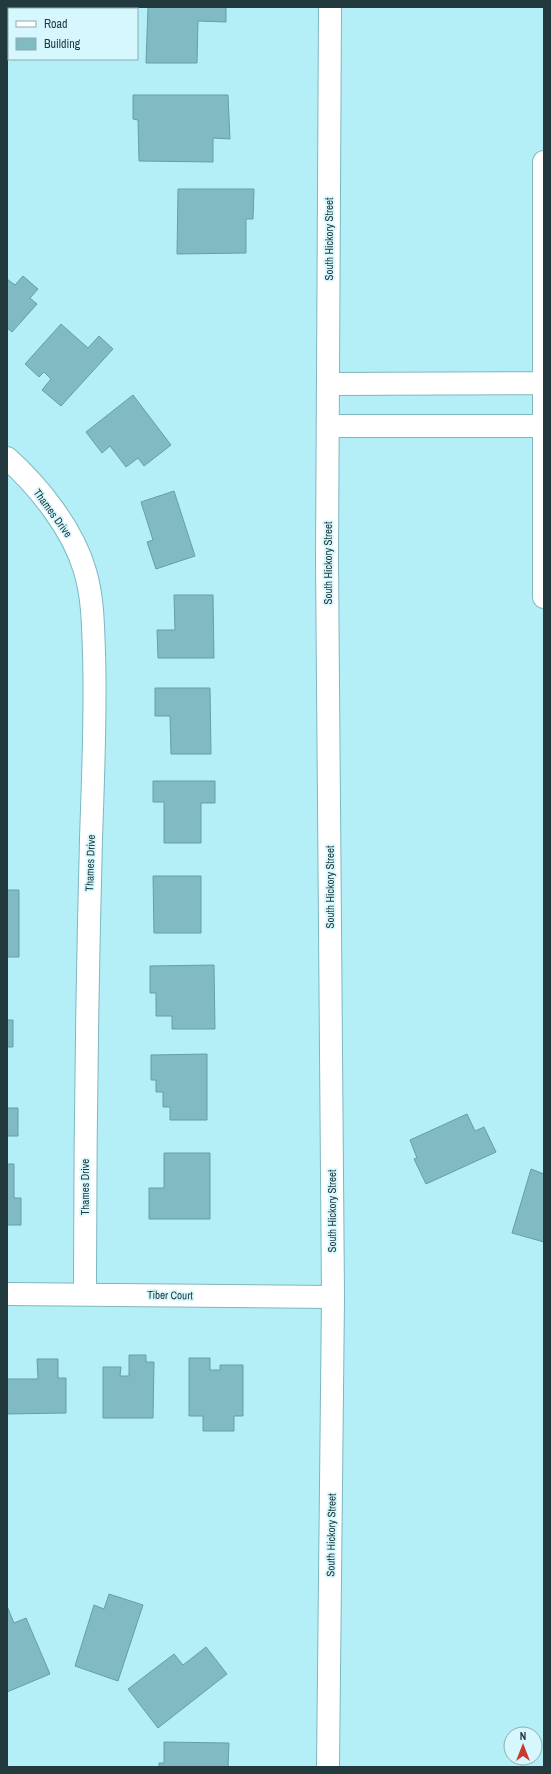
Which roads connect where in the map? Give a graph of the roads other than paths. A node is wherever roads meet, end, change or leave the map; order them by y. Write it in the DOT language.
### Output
graph roads {
  1 [pos="330,7"];
  2 [pos="544,162"];
  3 [pos="543,203"];
  4 [pos="544,383"];
  5 [pos="328,384"];
  6 [pos="328,426"];
  7 [pos="544,426"];
  8 [pos="7,458"];
  9 [pos="544,597"];
  10 [pos="7,1294"];
  11 [pos="85,1294"];
  12 [pos="333,1297"];
  13 [pos="328,1767"];
  1 -- 5 [label="street, South Hickory Street"];
  2 -- 3 [label="street"];
  3 -- 4 [label="street"];
  4 -- 5 [label="street"];
  4 -- 7 [label="street"];
  5 -- 6 [label="street, South Hickory Street"];
  6 -- 7 [label="street"];
  6 -- 12 [label="street, South Hickory Street"];
  7 -- 9 [label="street"];
  8 -- 11 [label="street, Thames Drive"];
  10 -- 11 [label="street, Tiber Court"];
  11 -- 12 [label="street, Tiber Court"];
  12 -- 13 [label="street, South Hickory Street"];
}
